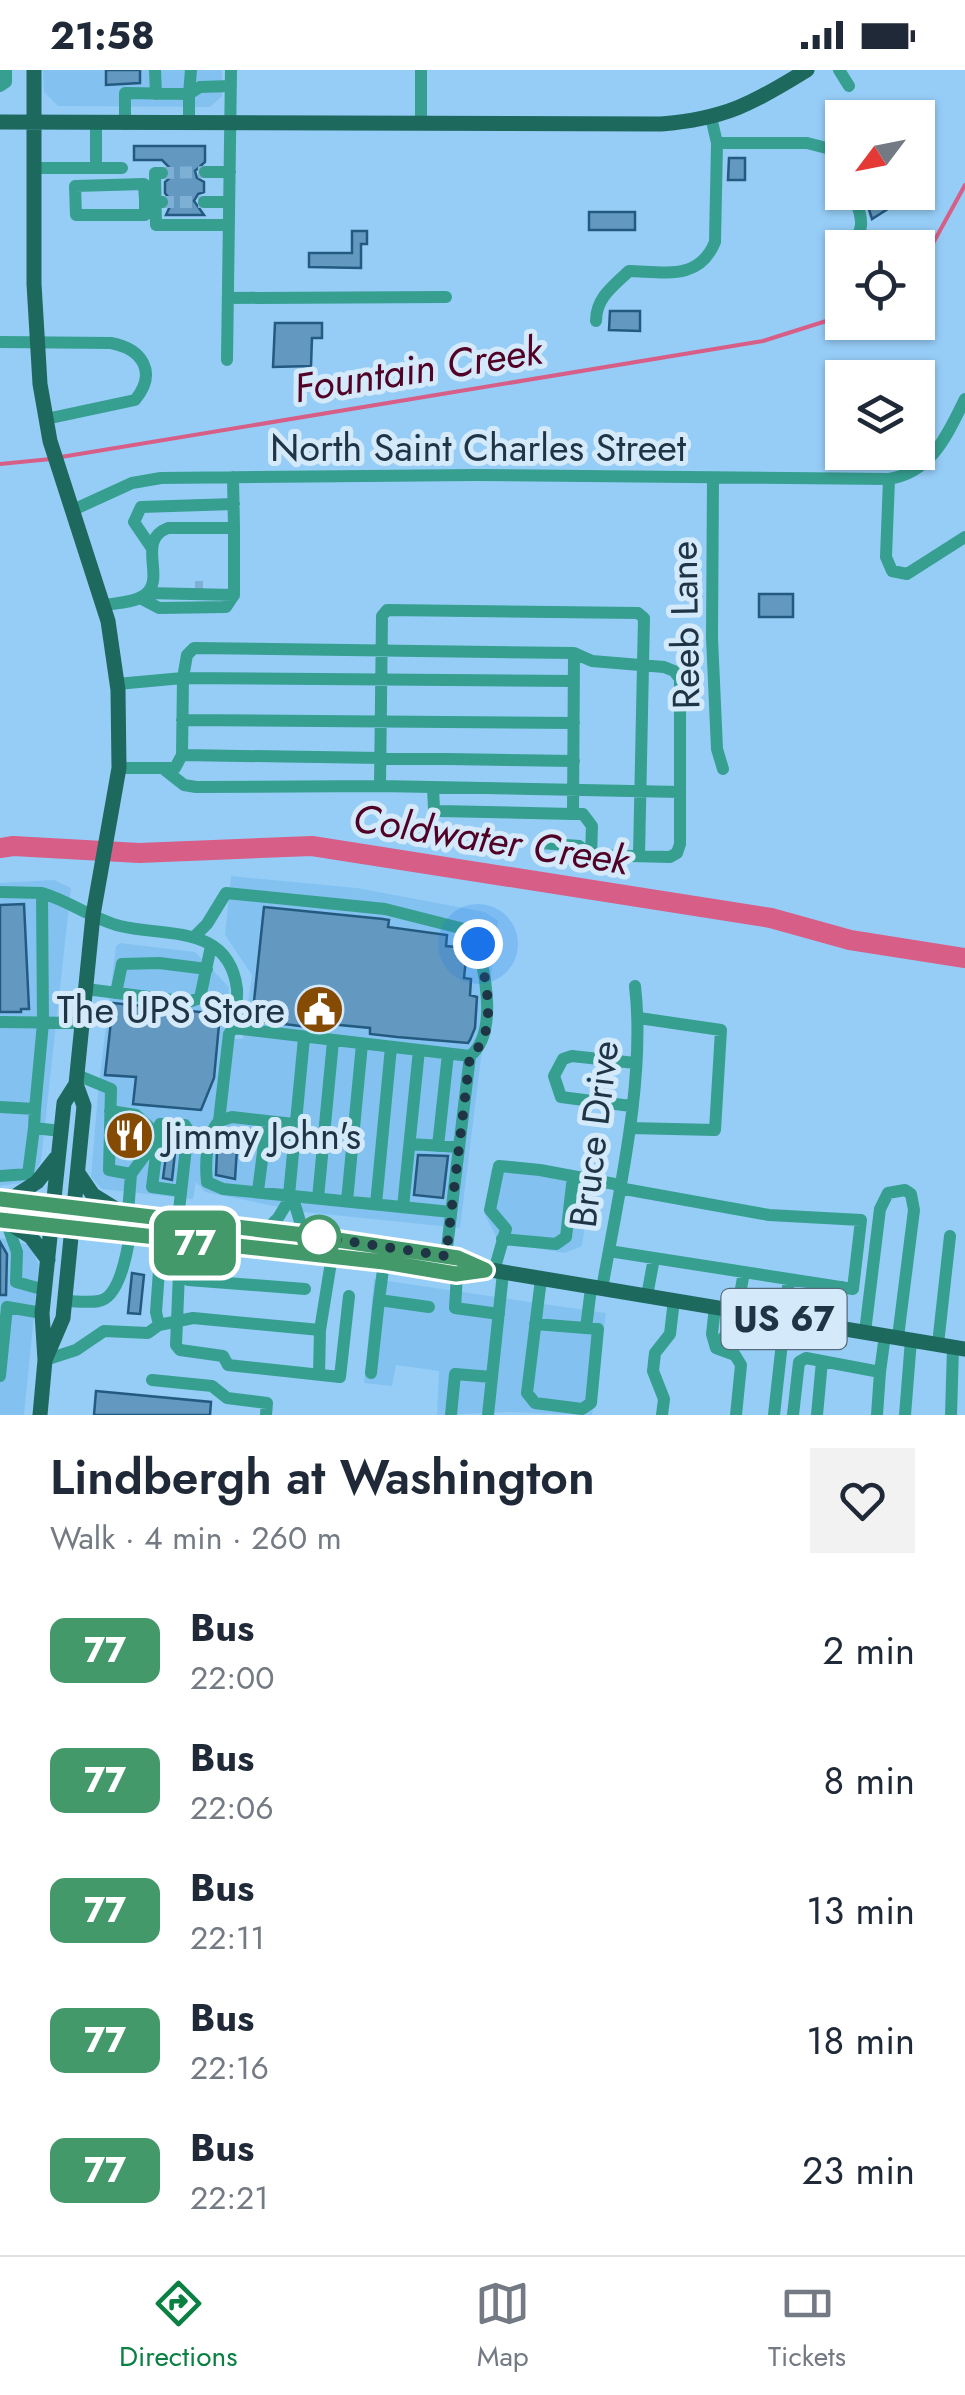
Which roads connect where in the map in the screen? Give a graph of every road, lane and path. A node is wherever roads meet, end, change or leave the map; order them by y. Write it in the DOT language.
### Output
graph roads {
  1 [pos="6,70"];
  2 [pos="34,70"];
  3 [pos="156,70"];
  4 [pos="191,70"];
  5 [pos="232,70"];
  6 [pos="421,70"];
  7 [pos="807,70"];
  8 [pos="839,70"];
  9 [pos="0,86"];
  10 [pos="231,86"];
  11 [pos="848,86"];
  12 [pos="156,94"];
  13 [pos="189,94"];
  14 [pos="712,117"];
  15 [pos="0,122"];
  16 [pos="32,122"];
  17 [pos="96,124"];
  18 [pos="125,124"];
  19 [pos="189,124"];
  20 [pos="230,124"];
  21 [pos="421,124"];
  22 [pos="717,143"];
  23 [pos="825,148"];
  24 [pos="33,168"];
  25 [pos="96,168"];
  26 [pos="122,168"];
  27 [pos="204,172"];
  28 [pos="230,172"];
  29 [pos="162,173"];
  30 [pos="154,201"];
  31 [pos="204,202"];
  32 [pos="230,202"];
  33 [pos="229,225"];
  34 [pos="446,296"];
  35 [pos="228,298"];
  36 [pos="596,321"];
  37 [pos="0,342"];
  38 [pos="37,342"];
  39 [pos="227,360"];
  40 [pos="965,399"];
  41 [pos="46,420"];
  42 [pos="233,478"];
  43 [pos="713,479"];
  44 [pos="889,479"];
  45 [pos="70,503"];
  46 [pos="234,504"];
  47 [pos="234,528"];
  48 [pos="965,538"];
  49 [pos="151,547"];
  50 [pos="146,593"];
  51 [pos="231,597"];
  52 [pos="104,605"];
  53 [pos="382,650"];
  54 [pos="574,653"];
  55 [pos="643,665"];
  56 [pos="183,678"];
  57 [pos="381,681"];
  58 [pos="574,682"];
  59 [pos="118,684"];
  60 [pos="182,720"];
  61 [pos="381,722"];
  62 [pos="574,724"];
  63 [pos="182,756"];
  64 [pos="381,759"];
  65 [pos="574,761"];
  66 [pos="119,768"];
  67 [pos="724,769"];
  68 [pos="165,770"];
  69 [pos="380,786"];
  70 [pos="433,788"];
  71 [pos="574,791"];
  72 [pos="640,792"];
  73 [pos="680,792"];
  74 [pos="573,814"];
  75 [pos="540,843"];
  76 [pos="591,855"];
  77 [pos="639,856"];
  78 [pos="0,892"];
  79 [pos="42,893"];
  80 [pos="93,915"];
  81 [pos="196,936"];
  82 [pos="212,946"];
  83 [pos="207,970"];
  84 [pos="636,986"];
  85 [pos="86,989"];
  86 [pos="116,993"];
  87 [pos="639,1018"];
  88 [pos="0,1022"];
  89 [pos="44,1022"];
  90 [pos="82,1023"];
  91 [pos="232,1028"];
  92 [pos="304,1038"];
  93 [pos="333,1041"];
  94 [pos="362,1044"];
  95 [pos="391,1048"];
  96 [pos="419,1050"];
  97 [pos="448,1054"];
  98 [pos="470,1056"];
  99 [pos="635,1063"];
  100 [pos="77,1080"];
  101 [pos="630,1106"];
  102 [pos="0,1107"];
  103 [pos="35,1108"];
  104 [pos="110,1111"];
  105 [pos="266,1121"];
  106 [pos="217,1123"];
  107 [pos="294,1124"];
  108 [pos="185,1126"];
  109 [pos="34,1128"];
  110 [pos="630,1128"];
  111 [pos="61,1131"];
  112 [pos="410,1144"];
  113 [pos="438,1146"];
  114 [pos="459,1147"];
  115 [pos="108,1148"];
  116 [pos="80,1150"];
  117 [pos="58,1154"];
  118 [pos="78,1172"];
  119 [pos="131,1174"];
  120 [pos="0,1176"];
  121 [pos="573,1176"];
  122 [pos="620,1187"];
  123 [pos="258,1191"];
  124 [pos="181,1192"];
  125 [pos="291,1195"];
  126 [pos="318,1198"];
  127 [pos="4,1200"];
  128 [pos="347,1200"];
  129 [pos="376,1204"];
  130 [pos="53,1205"];
  131 [pos="74,1207"];
  132 [pos="403,1207"];
  133 [pos="452,1212"];
  134 [pos="125,1213"];
  135 [pos="178,1219"];
  136 [pos="51,1226"];
  137 [pos="3,1228"];
  138 [pos="72,1228"];
  139 [pos="266,1230"];
  140 [pos="130,1235"];
  141 [pos="304,1235"];
  142 [pos="950,1236"];
  143 [pos="502,1239"];
  144 [pos="609,1251"];
  145 [pos="332,1256"];
  146 [pos="446,1256"];
  147 [pos="654,1258"];
  148 [pos="48,1260"];
  149 [pos="384,1262"];
  150 [pos="494,1271"];
  151 [pos="744,1272"];
  152 [pos="179,1273"];
  153 [pos="456,1274"];
  154 [pos="541,1279"];
  155 [pos="789,1279"];
  156 [pos="842,1287"];
  157 [pos="597,1288"];
  158 [pos="306,1289"];
  159 [pos="45,1290"];
  160 [pos="349,1296"];
  161 [pos="647,1296"];
  162 [pos="380,1300"];
  163 [pos="674,1300"];
  164 [pos="65,1301"];
  165 [pos="429,1306"];
  166 [pos="3,1307"];
  167 [pos="716,1307"];
  168 [pos="739,1311"];
  169 [pos="42,1313"];
  170 [pos="499,1314"];
  171 [pos="784,1319"];
  172 [pos="176,1321"];
  173 [pos="535,1324"];
  174 [pos="159,1325"];
  175 [pos="836,1327"];
  176 [pos="586,1328"];
  177 [pos="320,1330"];
  178 [pos="864,1332"];
  179 [pos="898,1337"];
  180 [pos="952,1347"];
  181 [pos="716,1348"];
  182 [pos="44,1360"];
  183 [pos="822,1361"];
  184 [pos="880,1372"];
  185 [pos="370,1373"];
  186 [pos="319,1375"];
  187 [pos="0,1376"];
  188 [pos="492,1377"];
  189 [pos="152,1380"];
  190 [pos="236,1399"];
  191 [pos="40,1415"];
  192 [pos="234,1415"];
  193 [pos="266,1415"];
  194 [pos="451,1415"];
  195 [pos="488,1415"];
  196 [pos="662,1415"];
  197 [pos="736,1415"];
  198 [pos="774,1415"];
  199 [pos="793,1415"];
  200 [pos="816,1415"];
  201 [pos="876,1415"];
  202 [pos="905,1415"];
  203 [pos="951,1415"];
  1 -- 9 [label="street"];
  2 -- 16 [label="main road"];
  3 -- 12 [label="street"];
  4 -- 13 [label="street"];
  5 -- 10 [label="street"];
  6 -- 21 [label="street"];
  7 -- 14 [label="main road"];
  8 -- 11 [label="street"];
  10 -- 13 [label="street"];
  10 -- 20 [label="street"];
  12 -- 13 [label="street"];
  12 -- 18 [label="street"];
  13 -- 19 [label="street"];
  14 -- 21 [label="main road"];
  14 -- 22 [label="street"];
  15 -- 16 [label="main road"];
  16 -- 17 [label="main road"];
  16 -- 24 [label="main road"];
  17 -- 18 [label="main road"];
  17 -- 25 [label="street"];
  18 -- 19 [label="main road"];
  19 -- 20 [label="main road"];
  20 -- 21 [label="main road"];
  20 -- 28 [label="street"];
  22 -- 23 [label="street"];
  22 -- 36 [label="street"];
  24 -- 25 [label="street"];
  24 -- 38 [label="main road"];
  25 -- 26 [label="street"];
  27 -- 28 [label="street"];
  28 -- 32 [label="street"];
  29 -- 30 [label="street"];
  30 -- 30 [label="street"];
  30 -- 33 [label="street"];
  31 -- 32 [label="street"];
  32 -- 33 [label="street"];
  33 -- 35 [label="street"];
  34 -- 35 [label="street"];
  35 -- 39 [label="street"];
  37 -- 38 [label="street"];
  38 -- 41 [label="main road"];
  38 -- 41 [label="street"];
  40 -- 44 [label="street"];
  41 -- 45 [label="main road"];
  42 -- 43 [label="street, North Saint Charles Street"];
  42 -- 45 [label="street, North Saint Charles Street"];
  42 -- 46 [label="street"];
  43 -- 44 [label="street, North Saint Charles Street"];
  43 -- 67 [label="street, Reeb Lane"];
  44 -- 48 [label="street"];
  45 -- 52 [label="main road"];
  46 -- 47 [label="street"];
  46 -- 49 [label="street"];
  47 -- 49 [label="street"];
  47 -- 51 [label="street"];
  49 -- 50 [label="street"];
  50 -- 51 [label="street"];
  50 -- 51 [label="street"];
  50 -- 52 [label="street"];
  52 -- 59 [label="main road"];
  53 -- 54 [label="street"];
  53 -- 55 [label="street"];
  53 -- 56 [label="street"];
  53 -- 57 [label="street"];
  54 -- 55 [label="street"];
  54 -- 58 [label="street"];
  55 -- 72 [label="street"];
  55 -- 73 [label="street"];
  56 -- 57 [label="street"];
  56 -- 59 [label="street"];
  56 -- 60 [label="street"];
  57 -- 58 [label="street"];
  57 -- 61 [label="street"];
  58 -- 62 [label="street"];
  59 -- 66 [label="main road"];
  60 -- 61 [label="street"];
  60 -- 63 [label="street"];
  61 -- 62 [label="street"];
  61 -- 64 [label="street"];
  62 -- 65 [label="street"];
  63 -- 64 [label="street"];
  63 -- 68 [label="street"];
  64 -- 65 [label="street"];
  64 -- 69 [label="street"];
  65 -- 71 [label="street"];
  66 -- 68 [label="street"];
  66 -- 80 [label="main road"];
  68 -- 69 [label="street"];
  69 -- 70 [label="street"];
  70 -- 71 [label="street"];
  70 -- 74 [label="street"];
  71 -- 72 [label="street"];
  71 -- 74 [label="street"];
  72 -- 73 [label="street"];
  72 -- 77 [label="street"];
  73 -- 77 [label="street"];
  74 -- 76 [label="street"];
  75 -- 76 [label="street"];
  76 -- 77 [label="street"];
  78 -- 79 [label="street"];
  79 -- 80 [label="street"];
  79 -- 89 [label="street"];
  80 -- 81 [label="street"];
  80 -- 85 [label="main road"];
  81 -- 82 [label="street"];
  81 -- 98 [label="street"];
  82 -- 83 [label="street"];
  82 -- 91 [label="street"];
  83 -- 86 [label="street"];
  83 -- 86 [label="street"];
  84 -- 87 [label="street, Bruce Drive"];
  85 -- 86 [label="street"];
  85 -- 90 [label="main road"];
  87 -- 99 [label="street, Bruce Drive"];
  87 -- 110 [label="street"];
  88 -- 89 [label="street"];
  89 -- 90 [label="street"];
  89 -- 103 [label="street"];
  90 -- 100 [label="main road"];
  91 -- 92 [label="street"];
  91 -- 106 [label="street"];
  92 -- 93 [label="street"];
  92 -- 107 [label="street"];
  93 -- 94 [label="street"];
  93 -- 126 [label="street"];
  94 -- 95 [label="street"];
  94 -- 128 [label="street"];
  95 -- 96 [label="street"];
  95 -- 129 [label="street"];
  96 -- 97 [label="street"];
  96 -- 112 [label="street"];
  97 -- 98 [label="street"];
  97 -- 113 [label="street"];
  98 -- 114 [label="street"];
  99 -- 101 [label="street, Bruce Drive"];
  99 -- 101 [label="street"];
  100 -- 104 [label="street"];
  100 -- 111 [label="main road"];
  100 -- 116 [label="main road"];
  101 -- 110 [label="street, Bruce Drive"];
  102 -- 103 [label="street"];
  103 -- 109 [label="street"];
  104 -- 115 [label="street"];
  104 -- 119 [label="street"];
  105 -- 106 [label="street"];
  105 -- 107 [label="street"];
  105 -- 123 [label="street"];
  106 -- 108 [label="street"];
  106 -- 123 [label="street"];
  107 -- 125 [label="street"];
  108 -- 124 [label="street"];
  108 -- 124 [label="street"];
  109 -- 111 [label="street"];
  109 -- 120 [label="street"];
  110 -- 122 [label="street, Bruce Drive"];
  111 -- 117 [label="main road"];
  112 -- 113 [label="street"];
  112 -- 132 [label="street"];
  113 -- 114 [label="street"];
  114 -- 133 [label="street"];
  115 -- 116 [label="street"];
  115 -- 119 [label="street"];
  116 -- 118 [label="main road"];
  117 -- 127 [label="main road"];
  117 -- 130 [label="main road"];
  118 -- 131 [label="main road"];
  118 -- 134 [label="main road"];
  119 -- 134 [label="street"];
  121 -- 122 [label="street"];
  121 -- 143 [label="street"];
  121 -- 143 [label="street"];
  122 -- 144 [label="street, Bruce Drive"];
  122 -- 156 [label="street"];
  123 -- 125 [label="street"];
  124 -- 135 [label="street"];
  125 -- 126 [label="street"];
  125 -- 139 [label="street"];
  125 -- 141 [label="street"];
  126 -- 128 [label="street"];
  127 -- 130 [label="main road, US 67"];
  128 -- 129 [label="street"];
  129 -- 132 [label="street"];
  130 -- 131 [label="main road, US 67"];
  130 -- 136 [label="main road"];
  131 -- 134 [label="main road, US 67"];
  131 -- 138 [label="main road"];
  132 -- 133 [label="street"];
  133 -- 146 [label="street"];
  134 -- 135 [label="main road, US 67"];
  135 -- 139 [label="main road, US 67"];
  136 -- 137 [label="main road, US 67"];
  136 -- 138 [label="main road, US 67"];
  136 -- 148 [label="main road"];
  137 -- 148 [label="main road"];
  137 -- 159 [label="street"];
  138 -- 140 [label="main road, US 67"];
  138 -- 164 [label="main road"];
  139 -- 141 [label="main road, US 67"];
  140 -- 145 [label="main road, US 67"];
  140 -- 164 [label="street"];
  141 -- 146 [label="main road, US 67"];
  142 -- 180 [label="street"];
  143 -- 150 [label="street"];
  144 -- 147 [label="street"];
  144 -- 157 [label="street, Bruce Drive"];
  145 -- 149 [label="main road, US 67"];
  145 -- 177 [label="street"];
  146 -- 150 [label="main road, US 67"];
  147 -- 151 [label="street"];
  147 -- 161 [label="street"];
  148 -- 159 [label="main road"];
  149 -- 153 [label="main road, US 67"];
  149 -- 162 [label="street"];
  150 -- 153 [label="main road, US 67"];
  150 -- 154 [label="main road, US 67"];
  150 -- 170 [label="street"];
  151 -- 155 [label="street"];
  151 -- 168 [label="street"];
  152 -- 158 [label="street"];
  152 -- 172 [label="street"];
  152 -- 174 [label="street"];
  153 -- 170 [label="street"];
  154 -- 157 [label="main road, US 67"];
  154 -- 173 [label="street"];
  155 -- 156 [label="street"];
  155 -- 171 [label="street"];
  156 -- 175 [label="street"];
  157 -- 161 [label="main road, US 67"];
  157 -- 176 [label="street, Bruce Drive"];
  159 -- 169 [label="main road"];
  160 -- 186 [label="street"];
  161 -- 163 [label="main road, US 67"];
  162 -- 165 [label="street"];
  162 -- 185 [label="street"];
  163 -- 167 [label="main road, US 67"];
  163 -- 196 [label="street"];
  164 -- 182 [label="main road"];
  166 -- 169 [label="street"];
  166 -- 187 [label="street"];
  167 -- 168 [label="main road, US 67"];
  167 -- 181 [label="street"];
  168 -- 171 [label="main road, US 67"];
  168 -- 181 [label="street"];
  169 -- 182 [label="main road"];
  170 -- 188 [label="street"];
  171 -- 175 [label="main road, US 67"];
  171 -- 198 [label="street"];
  172 -- 174 [label="street"];
  172 -- 177 [label="street"];
  172 -- 186 [label="street"];
  173 -- 176 [label="street"];
  173 -- 176 [label="street"];
  174 -- 182 [label="street"];
  175 -- 178 [label="main road, US 67"];
  177 -- 186 [label="street"];
  178 -- 179 [label="main road, US 67"];
  178 -- 179 [label="street"];
  179 -- 180 [label="main road, US 67"];
  179 -- 184 [label="street"];
  179 -- 202 [label="street"];
  180 -- 203 [label="street"];
  181 -- 197 [label="street"];
  182 -- 191 [label="main road"];
  183 -- 184 [label="street"];
  183 -- 199 [label="street"];
  183 -- 200 [label="street"];
  184 -- 201 [label="street"];
  188 -- 194 [label="street"];
  188 -- 195 [label="street"];
  189 -- 190 [label="street"];
  190 -- 192 [label="street"];
  190 -- 193 [label="street"];
}
